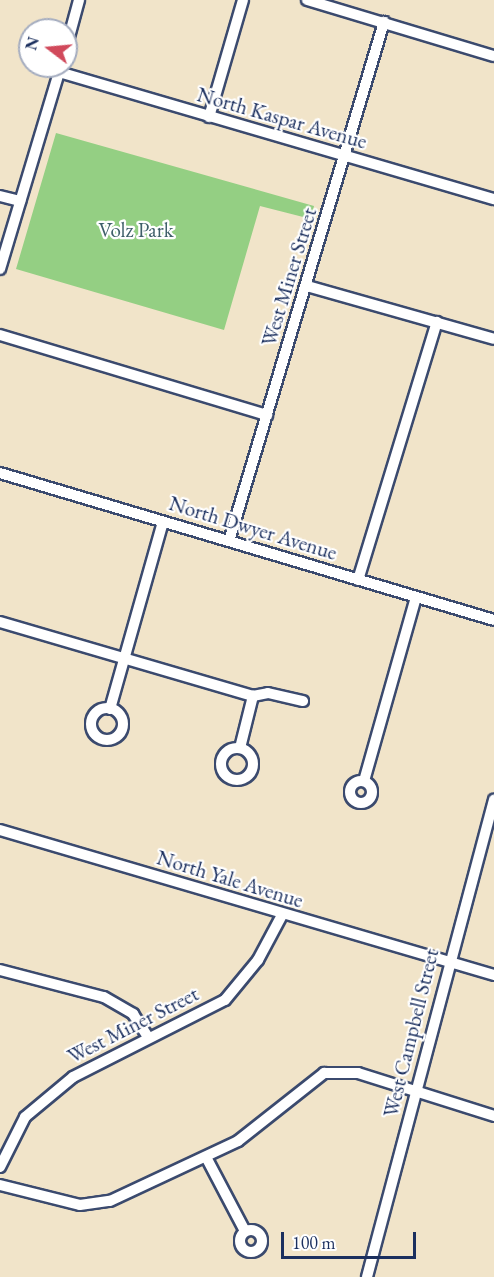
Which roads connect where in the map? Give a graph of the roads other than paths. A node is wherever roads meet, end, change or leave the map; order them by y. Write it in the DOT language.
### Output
graph roads {
  1 [pos="79,0"];
  2 [pos="243,0"];
  3 [pos="307,0"];
  4 [pos="74,18"];
  5 [pos="384,22"];
  6 [pos="494,56"];
  7 [pos="78,75"];
  8 [pos="57,78"];
  9 [pos="209,117"];
  10 [pos="346,157"];
  11 [pos="0,196"];
  12 [pos="494,199"];
  13 [pos="20,201"];
  14 [pos="0,269"];
  15 [pos="307,286"];
  16 [pos="436,322"];
  17 [pos="0,335"];
  18 [pos="494,339"];
  19 [pos="267,415"];
  20 [pos="0,473"];
  21 [pos="163,522"];
  22 [pos="229,541"];
  23 [pos="358,580"];
  24 [pos="416,597"];
  25 [pos="494,620"];
  26 [pos="0,622"];
  27 [pos="125,656"];
  28 [pos="253,696"];
  29 [pos="303,701"];
  30 [pos="110,709"];
  31 [pos="240,748"];
  32 [pos="364,781"];
  33 [pos="494,800"];
  34 [pos="0,831"];
  35 [pos="489,840"];
  36 [pos="282,915"];
  37 [pos="449,962"];
  38 [pos="0,970"];
  39 [pos="494,975"];
  40 [pos="148,1037"];
  41 [pos="417,1092"];
  42 [pos="494,1116"];
  43 [pos="206,1157"];
  44 [pos="0,1167"];
  45 [pos="0,1185"];
  46 [pos="245,1231"];
  47 [pos="367,1277"];
  1 -- 4 [label="street"];
  2 -- 9 [label="street"];
  3 -- 5 [label="street"];
  5 -- 6 [label="street"];
  5 -- 10 [label="street, West Miner Street"];
  7 -- 9 [label="street, North Kaspar Avenue"];
  8 -- 13 [label="street"];
  9 -- 10 [label="street, North Kaspar Avenue"];
  10 -- 12 [label="street, North Kaspar Avenue"];
  10 -- 15 [label="street, West Miner Street"];
  11 -- 13 [label="street"];
  13 -- 14 [label="street"];
  15 -- 16 [label="street"];
  15 -- 19 [label="street, West Miner Street"];
  16 -- 18 [label="street"];
  16 -- 23 [label="street"];
  17 -- 19 [label="street"];
  19 -- 22 [label="street, West Miner Street"];
  20 -- 21 [label="street, North Dwyer Avenue"];
  21 -- 22 [label="street, North Dwyer Avenue"];
  21 -- 27 [label="street"];
  22 -- 23 [label="street, North Dwyer Avenue"];
  23 -- 24 [label="street, North Dwyer Avenue"];
  24 -- 25 [label="street, North Dwyer Avenue"];
  24 -- 32 [label="street"];
  26 -- 27 [label="street"];
  27 -- 28 [label="street"];
  27 -- 30 [label="street"];
  28 -- 29 [label="street"];
  28 -- 31 [label="street"];
  33 -- 35 [label="street, West Campbell Street"];
  34 -- 36 [label="street, North Yale Avenue"];
  35 -- 37 [label="street, West Campbell Street"];
  36 -- 37 [label="street, North Yale Avenue"];
  36 -- 40 [label="street, West Miner Street"];
  37 -- 39 [label="street, North Yale Avenue"];
  37 -- 41 [label="street, West Campbell Street"];
  38 -- 40 [label="street"];
  40 -- 44 [label="street, West Miner Street"];
  41 -- 42 [label="street"];
  41 -- 43 [label="street"];
  41 -- 47 [label="street, West Campbell Street"];
  43 -- 45 [label="street"];
  43 -- 46 [label="street"];
}
